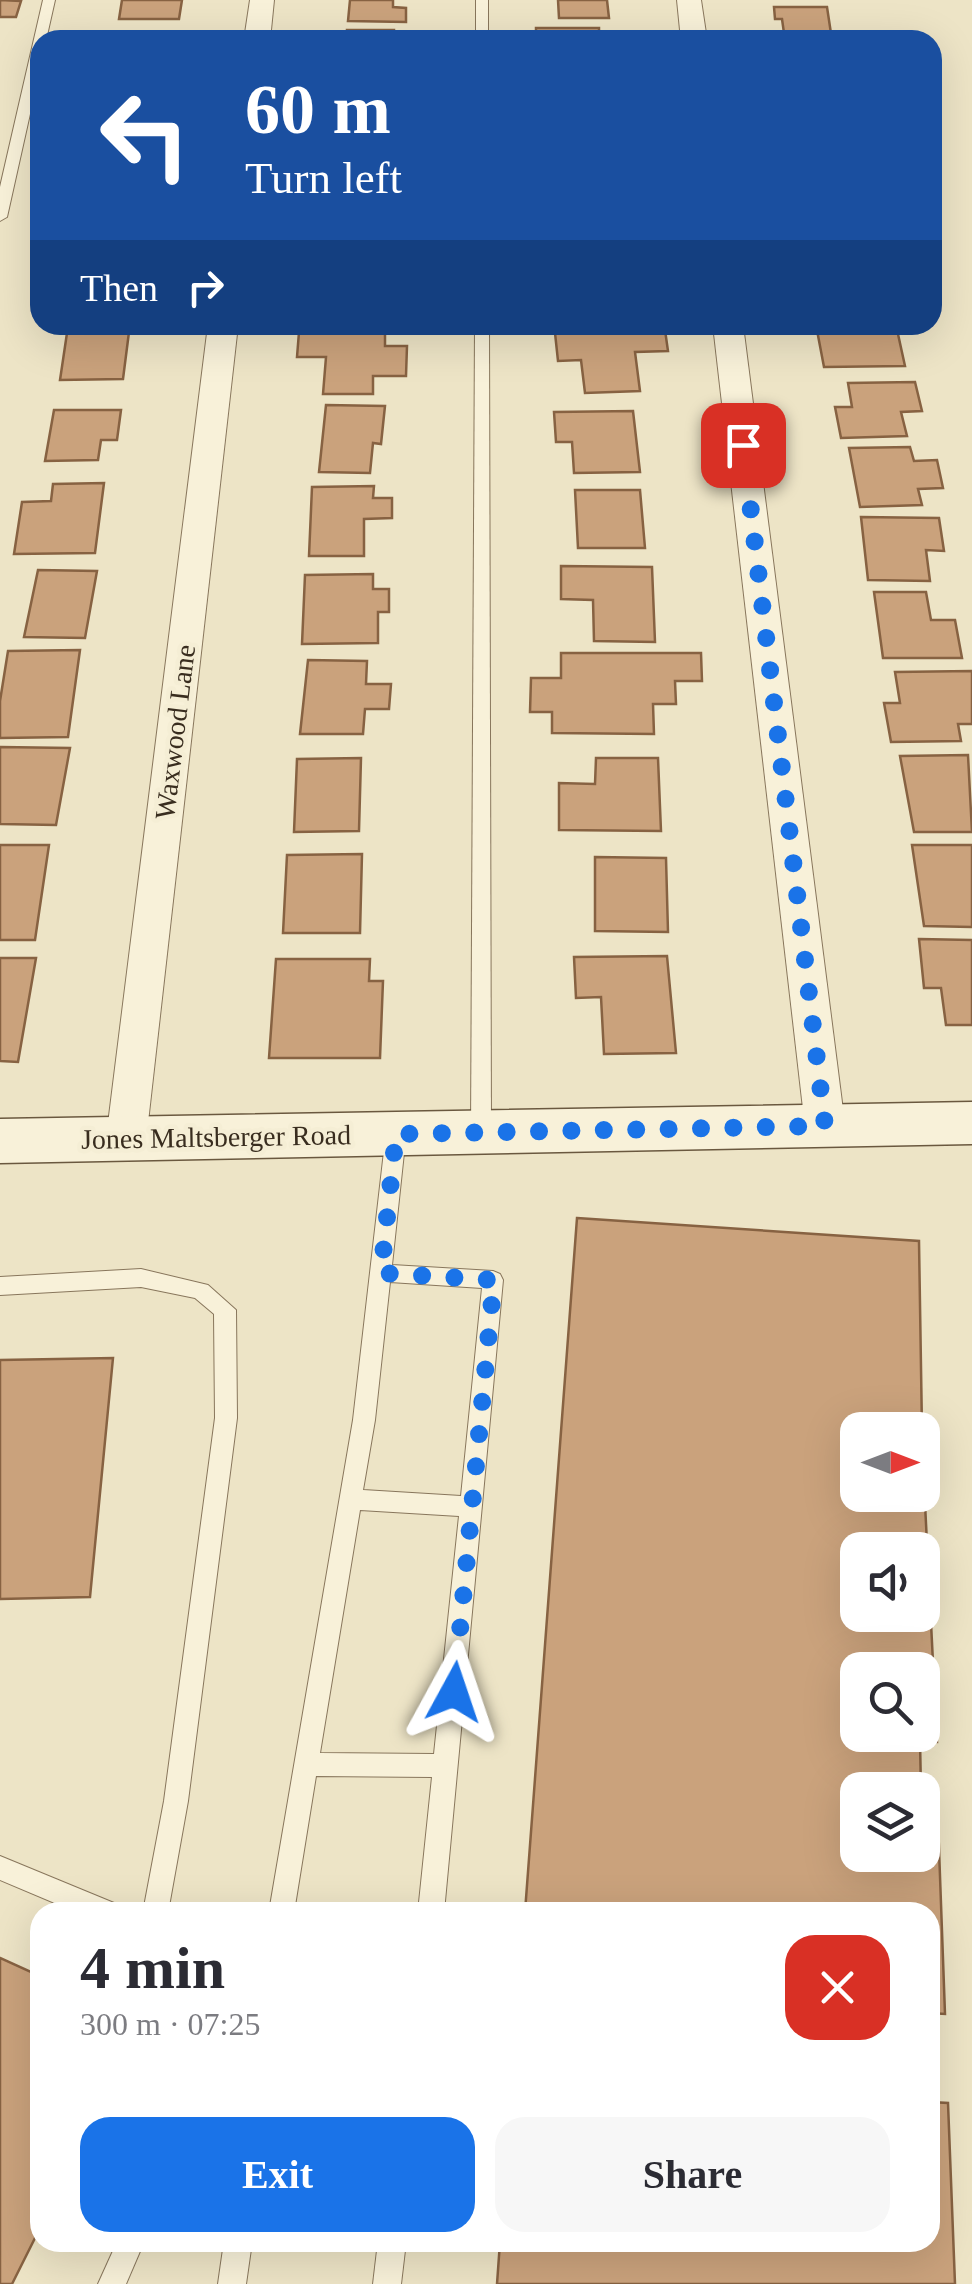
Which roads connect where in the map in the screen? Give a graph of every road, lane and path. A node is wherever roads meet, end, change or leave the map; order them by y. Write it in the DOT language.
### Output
graph roads {
  1 [pos="50,0"];
  2 [pos="262,0"];
  3 [pos="482,0"];
  4 [pos="689,0"];
  5 [pos="43,30"];
  6 [pos="258,30"];
  7 [pos="482,30"];
  8 [pos="693,30"];
  9 [pos="30,85"];
  10 [pos="0,217"];
  11 [pos="222,335"];
  12 [pos="482,335"];
  13 [pos="729,335"];
  14 [pos="972,1122"];
  15 [pos="825,1126"];
  16 [pos="481,1132"];
  17 [pos="396,1134"];
  18 [pos="126,1140"];
  19 [pos="0,1141"];
  20 [pos="381,1273"];
  21 [pos="0,1286"];
  22 [pos="349,1498"];
  23 [pos="470,1507"];
  24 [pos="304,1764"];
  25 [pos="448,1766"];
  26 [pos="0,1868"];
  27 [pos="81,1902"];
  28 [pos="158,1902"];
  29 [pos="282,1902"];
  30 [pos="432,1902"];
  31 [pos="126,2252"];
  32 [pos="237,2252"];
  33 [pos="391,2252"];
  34 [pos="112,2284"];
  35 [pos="232,2284"];
  36 [pos="387,2284"];
  1 -- 5 [label="lane"];
  2 -- 6 [label="street"];
  3 -- 7 [label="lane"];
  4 -- 8 [label="street"];
  9 -- 10 [label="lane"];
  11 -- 18 [label="street, Waxwood Lane"];
  12 -- 16 [label="lane"];
  13 -- 15 [label="street"];
  14 -- 15 [label="main road, Jones Maltsberger Road"];
  15 -- 16 [label="main road, Jones Maltsberger Road"];
  16 -- 17 [label="main road, Jones Maltsberger Road"];
  17 -- 18 [label="main road, Jones Maltsberger Road"];
  17 -- 20 [label="lane"];
  18 -- 19 [label="main road, Jones Maltsberger Road"];
  20 -- 22 [label="lane"];
  20 -- 23 [label="lane"];
  21 -- 28 [label="lane"];
  22 -- 23 [label="lane"];
  22 -- 24 [label="lane"];
  23 -- 25 [label="lane"];
  24 -- 25 [label="lane"];
  24 -- 29 [label="lane"];
  25 -- 30 [label="lane"];
  26 -- 27 [label="lane"];
  31 -- 34 [label="lane"];
  32 -- 35 [label="lane"];
  33 -- 36 [label="lane"];
}
